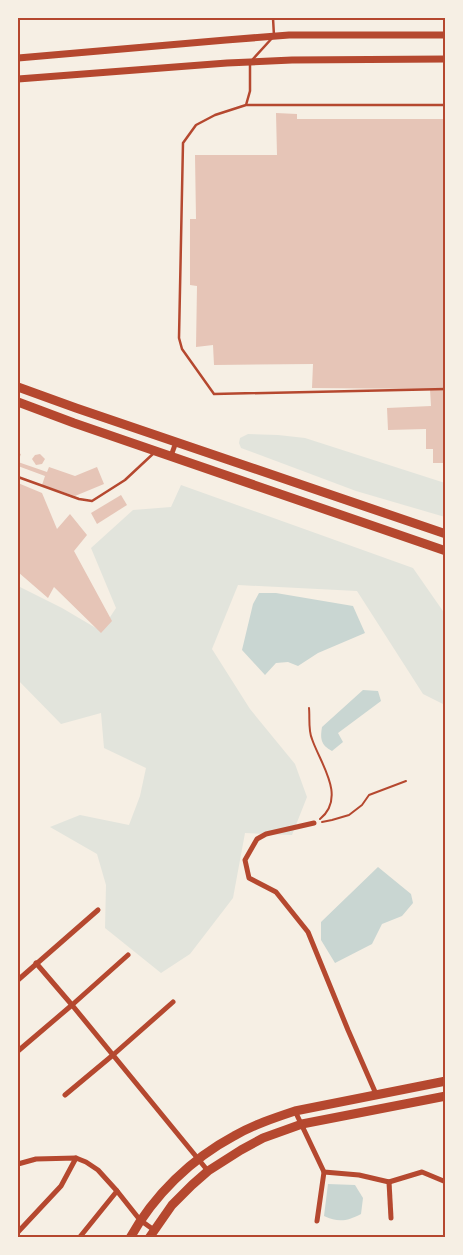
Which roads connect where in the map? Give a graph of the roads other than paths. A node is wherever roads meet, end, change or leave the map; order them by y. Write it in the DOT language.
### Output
graph roads {
  1 [pos="273,18"];
  2 [pos="446,35"];
  3 [pos="274,36"];
  4 [pos="18,58"];
  5 [pos="446,59"];
  6 [pos="250,62"];
  7 [pos="18,79"];
  8 [pos="246,105"];
  9 [pos="446,106"];
  10 [pos="18,387"];
  11 [pos="446,389"];
  12 [pos="18,402"];
  13 [pos="176,442"];
  14 [pos="156,451"];
  15 [pos="171,456"];
  16 [pos="18,477"];
  17 [pos="446,534"];
  18 [pos="446,551"];
  19 [pos="314,824"];
  20 [pos="98,910"];
  21 [pos="128,955"];
  22 [pos="36,963"];
  23 [pos="18,980"];
  24 [pos="173,1002"];
  25 [pos="72,1005"];
  26 [pos="18,1051"];
  27 [pos="113,1055"];
  28 [pos="446,1081"];
  29 [pos="376,1094"];
  30 [pos="65,1095"];
  31 [pos="446,1096"];
  32 [pos="295,1110"];
  33 [pos="302,1124"];
  34 [pos="76,1158"];
  35 [pos="198,1160"];
  36 [pos="18,1164"];
  37 [pos="208,1171"];
  38 [pos="324,1172"];
  39 [pos="389,1182"];
  40 [pos="446,1182"];
  41 [pos="117,1190"];
  42 [pos="391,1218"];
  43 [pos="140,1220"];
  44 [pos="317,1221"];
  45 [pos="18,1232"];
  46 [pos="151,1234"];
  47 [pos="79,1238"];
  48 [pos="130,1238"];
  1 -- 3 [label="lane"];
  2 -- 3 [label="street"];
  3 -- 4 [label="street"];
  3 -- 6 [label="lane"];
  5 -- 6 [label="street"];
  6 -- 7 [label="street"];
  6 -- 8 [label="lane"];
  8 -- 9 [label="lane"];
  8 -- 11 [label="lane"];
  10 -- 13 [label="main road"];
  12 -- 14 [label="main road"];
  13 -- 15 [label="street"];
  13 -- 17 [label="main road"];
  14 -- 15 [label="main road"];
  14 -- 16 [label="lane"];
  15 -- 18 [label="main road"];
  19 -- 29 [label="street"];
  20 -- 22 [label="street"];
  21 -- 25 [label="street"];
  22 -- 23 [label="street"];
  22 -- 25 [label="street"];
  24 -- 27 [label="street"];
  25 -- 26 [label="street"];
  25 -- 27 [label="street"];
  27 -- 30 [label="street"];
  27 -- 35 [label="street"];
  28 -- 29 [label="main road"];
  29 -- 32 [label="main road"];
  31 -- 33 [label="main road"];
  32 -- 33 [label="street"];
  32 -- 35 [label="main road"];
  33 -- 37 [label="main road"];
  33 -- 38 [label="street"];
  34 -- 36 [label="street"];
  34 -- 41 [label="street"];
  34 -- 45 [label="street"];
  35 -- 37 [label="street"];
  35 -- 43 [label="main road"];
  37 -- 46 [label="main road"];
  38 -- 39 [label="street"];
  38 -- 44 [label="street"];
  39 -- 40 [label="street"];
  39 -- 42 [label="street"];
  41 -- 43 [label="street"];
  41 -- 47 [label="street"];
  43 -- 46 [label="street"];
  43 -- 48 [label="main road"];
}
